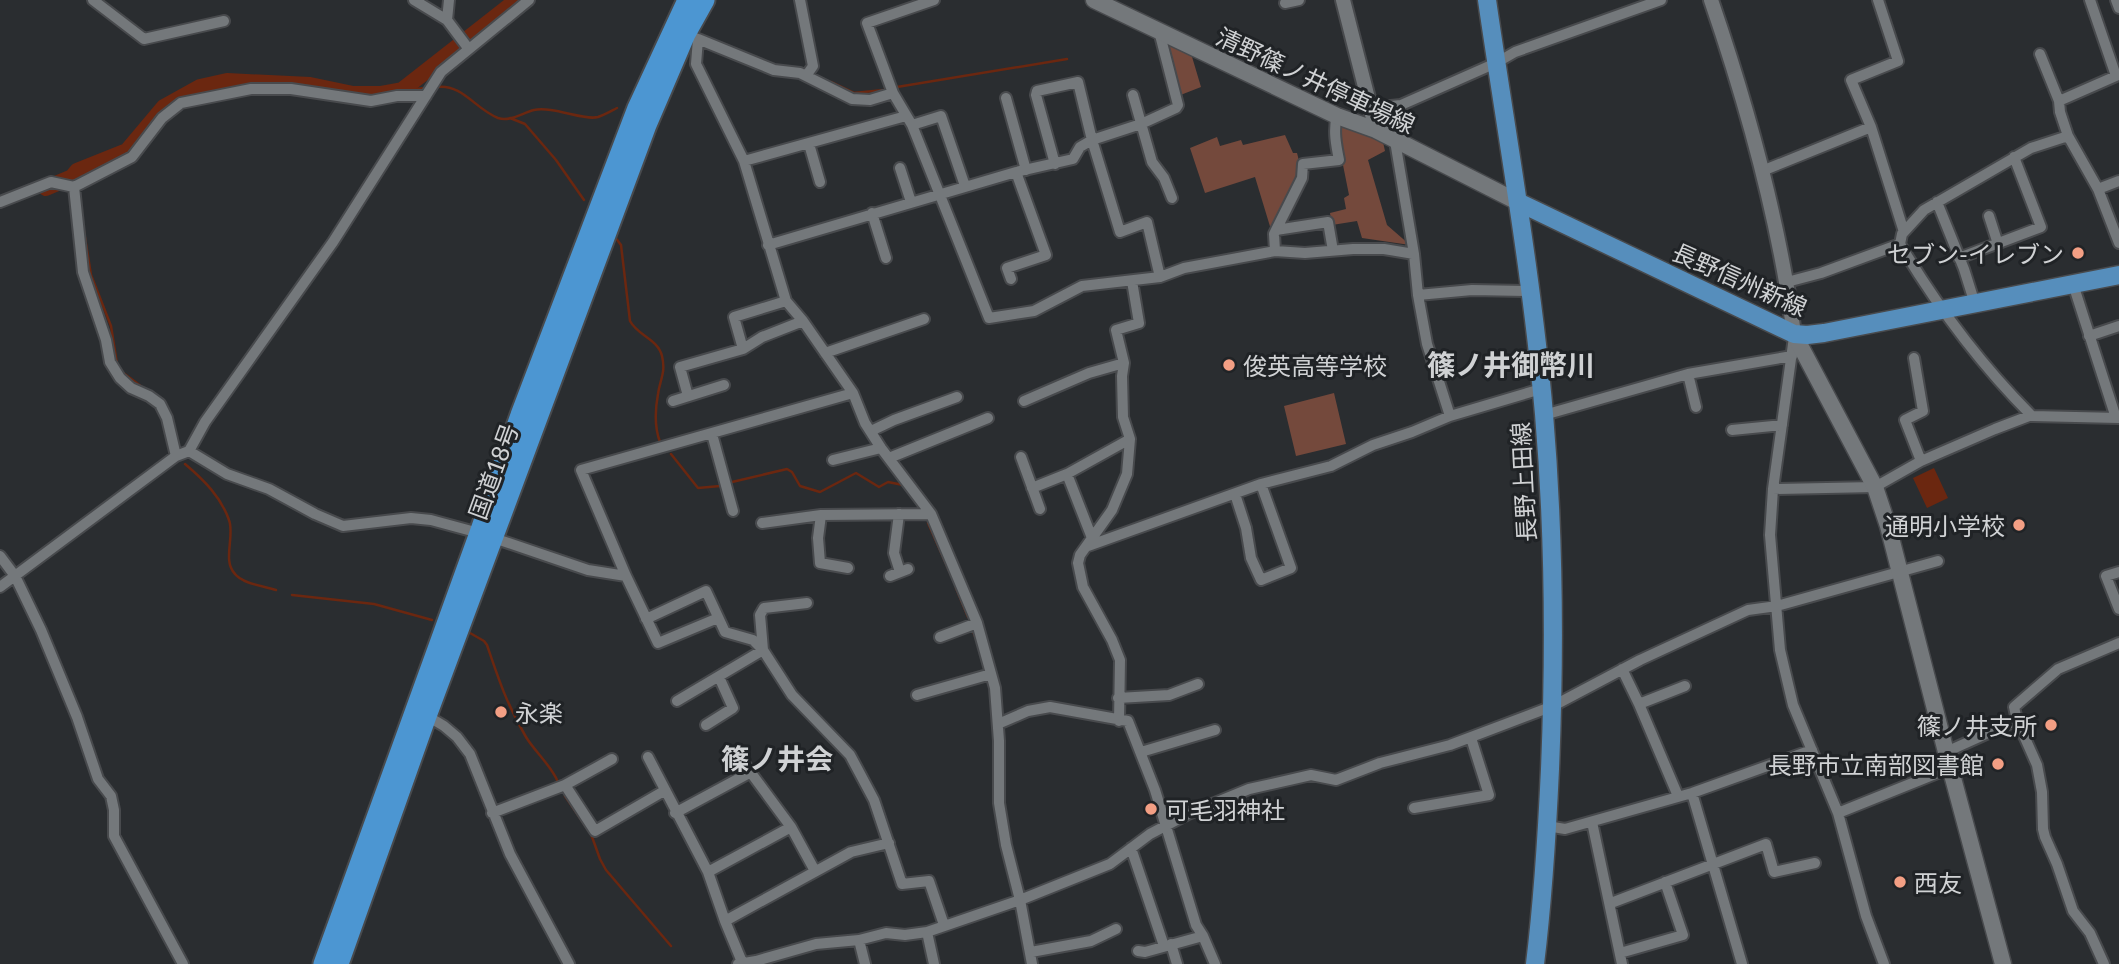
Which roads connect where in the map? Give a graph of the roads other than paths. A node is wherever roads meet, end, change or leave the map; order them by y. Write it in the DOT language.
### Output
graph roads {
  1 [pos="93,0"];
  2 [pos="414,0"];
  3 [pos="449,0"];
  4 [pos="529,0"];
  5 [pos="705,0"];
  6 [pos="800,0"];
  7 [pos="934,0"];
  8 [pos="1094,0"];
  9 [pos="1299,0"];
  10 [pos="1343,0"];
  11 [pos="1487,0"];
  12 [pos="1661,0"];
  13 [pos="1711,0"];
  14 [pos="1878,0"];
  15 [pos="2090,0"];
  16 [pos="2116,0"];
  17 [pos="1285,3"];
  18 [pos="680,7"];
  19 [pos="2119,8"];
  20 [pos="447,19"];
  21 [pos="224,21"];
  22 [pos="1159,32"];
  23 [pos="692,36"];
  24 [pos="465,44"];
  25 [pos="2040,54"];
  26 [pos="1496,63"];
  27 [pos="806,76"];
  28 [pos="431,88"];
  29 [pos="893,93"];
  30 [pos="1133,95"];
  31 [pos="1006,98"];
  32 [pos="2059,101"];
  33 [pos="1371,108"];
  34 [pos="1337,116"];
  35 [pos="909,121"];
  36 [pos="1142,124"];
  37 [pos="1871,127"];
  38 [pos="1376,130"];
  39 [pos="2068,135"];
  40 [pos="1092,140"];
  41 [pos="1395,141"];
  42 [pos="809,144"];
  43 [pos="2014,157"];
  44 [pos="744,161"];
  45 [pos="1055,164"];
  46 [pos="900,168"];
  47 [pos="1021,171"];
  48 [pos="1762,171"];
  49 [pos="2119,181"];
  50 [pos="820,182"];
  51 [pos="965,186"];
  52 [pos="74,187"];
  53 [pos="2098,189"];
  54 [pos="941,194"];
  55 [pos="1172,198"];
  56 [pos="0,202"];
  57 [pos="911,202"];
  58 [pos="1518,202"];
  59 [pos="1937,202"];
  60 [pos="872,213"];
  61 [pos="1989,216"];
  62 [pos="1276,230"];
  63 [pos="1903,232"];
  64 [pos="1998,243"];
  65 [pos="2119,243"];
  66 [pos="1332,244"];
  67 [pos="1900,244"];
  68 [pos="768,245"];
  69 [pos="1275,251"];
  70 [pos="1414,254"];
  71 [pos="886,258"];
  72 [pos="1959,258"];
  73 [pos="2119,275"];
  74 [pos="1160,277"];
  75 [pos="1011,279"];
  76 [pos="1132,281"];
  77 [pos="1787,282"];
  78 [pos="2073,284"];
  79 [pos="1531,291"];
  80 [pos="1418,295"];
  81 [pos="786,301"];
  82 [pos="1975,304"];
  83 [pos="1942,310"];
  84 [pos="924,319"];
  85 [pos="803,321"];
  86 [pos="2119,326"];
  87 [pos="1794,334"];
  88 [pos="2089,337"];
  89 [pos="743,349"];
  90 [pos="825,353"];
  91 [pos="1792,356"];
  92 [pos="1914,358"];
  93 [pos="1124,363"];
  94 [pos="1688,374"];
  95 [pos="724,385"];
  96 [pos="1541,389"];
  97 [pos="853,393"];
  98 [pos="688,396"];
  99 [pos="957,397"];
  100 [pos="673,401"];
  101 [pos="1024,401"];
  102 [pos="1696,407"];
  103 [pos="1544,415"];
  104 [pos="1450,416"];
  105 [pos="2032,416"];
  106 [pos="988,418"];
  107 [pos="2118,418"];
  108 [pos="1782,425"];
  109 [pos="1732,430"];
  110 [pos="871,431"];
  111 [pos="712,434"];
  112 [pos="1130,439"];
  113 [pos="881,448"];
  114 [pos="189,451"];
  115 [pos="176,456"];
  116 [pos="1021,457"];
  117 [pos="889,458"];
  118 [pos="832,460"];
  119 [pos="1921,461"];
  120 [pos="1067,474"];
  121 [pos="1261,484"];
  122 [pos="1875,487"];
  123 [pos="1032,488"];
  124 [pos="1773,489"];
  125 [pos="1235,494"];
  126 [pos="1040,509"];
  127 [pos="733,511"];
  128 [pos="898,514"];
  129 [pos="931,514"];
  130 [pos="821,515"];
  131 [pos="762,523"];
  132 [pos="487,536"];
  133 [pos="1090,542"];
  134 [pos="0,556"];
  135 [pos="1938,561"];
  136 [pos="848,568"];
  137 [pos="899,572"];
  138 [pos="1900,572"];
  139 [pos="2119,572"];
  140 [pos="15,576"];
  141 [pos="626,576"];
  142 [pos="0,587"];
  143 [pos="807,603"];
  144 [pos="1777,606"];
  145 [pos="2119,609"];
  146 [pos="718,618"];
  147 [pos="646,619"];
  148 [pos="977,623"];
  149 [pos="940,637"];
  150 [pos="2119,643"];
  151 [pos="763,650"];
  152 [pos="1622,669"];
  153 [pos="991,674"];
  154 [pos="719,677"];
  155 [pos="1198,684"];
  156 [pos="1685,686"];
  157 [pos="917,695"];
  158 [pos="1118,698"];
  159 [pos="677,701"];
  160 [pos="1640,704"];
  161 [pos="1552,706"];
  162 [pos="421,713"];
  163 [pos="2017,720"];
  164 [pos="1119,721"];
  165 [pos="706,724"];
  166 [pos="998,724"];
  167 [pos="1215,730"];
  168 [pos="1471,738"];
  169 [pos="1812,750"];
  170 [pos="1140,752"];
  171 [pos="648,757"];
  172 [pos="612,759"];
  173 [pos="1948,760"];
  174 [pos="743,762"];
  175 [pos="751,772"];
  176 [pos="565,785"];
  177 [pos="664,791"];
  178 [pos="1692,793"];
  179 [pos="1678,796"];
  180 [pos="1414,808"];
  181 [pos="492,813"];
  182 [pos="675,813"];
  183 [pos="1838,813"];
  184 [pos="1592,821"];
  185 [pos="1167,825"];
  186 [pos="1547,826"];
  187 [pos="791,827"];
  188 [pos="889,843"];
  189 [pos="1131,848"];
  190 [pos="1815,863"];
  191 [pos="1713,864"];
  192 [pos="815,871"];
  193 [pos="708,872"];
  194 [pos="1665,882"];
  195 [pos="1020,900"];
  196 [pos="1611,903"];
  197 [pos="724,921"];
  198 [pos="944,925"];
  199 [pos="1116,929"];
  200 [pos="927,932"];
  201 [pos="1203,936"];
  202 [pos="859,940"];
  203 [pos="1168,945"];
  204 [pos="1138,951"];
  205 [pos="1032,958"];
  206 [pos="1621,958"];
  207 [pos="740,963"];
  208 [pos="183,964"];
  209 [pos="323,964"];
  210 [pos="339,964"];
  211 [pos="569,964"];
  212 [pos="865,964"];
  213 [pos="934,964"];
  214 [pos="1177,964"];
  215 [pos="1215,964"];
  216 [pos="1535,964"];
  217 [pos="1742,964"];
  218 [pos="1884,964"];
  219 [pos="2003,964"];
  220 [pos="2104,964"];
  1 -- 21 [label="street"];
  2 -- 20 [label="street"];
  3 -- 20 [label="street"];
  4 -- 24 [label="street"];
  5 -- 23 [label="highway, 国道18号"];
  6 -- 27 [label="street"];
  7 -- 29 [label="street"];
  8 -- 22 [label="main road, 清野篠ノ井停車場線"];
  9 -- 17 [label="street"];
  10 -- 33 [label="street"];
  11 -- 26 [label="main road, 長野上田線"];
  12 -- 26 [label="street"];
  13 -- 48 [label="street"];
  14 -- 37 [label="street"];
  15 -- 32 [label="street"];
  16 -- 19 [label="street"];
  18 -- 132 [label="highway, 国道18号"];
  20 -- 24 [label="street"];
  22 -- 34 [label="main road, 清野篠ノ井停車場線"];
  22 -- 36 [label="street"];
  23 -- 27 [label="street"];
  23 -- 44 [label="street"];
  23 -- 132 [label="highway, 国道18号"];
  24 -- 28 [label="street"];
  25 -- 32 [label="street"];
  26 -- 33 [label="street"];
  26 -- 58 [label="main road, 長野上田線"];
  27 -- 29 [label="street"];
  28 -- 52 [label="street"];
  28 -- 114 [label="street"];
  29 -- 35 [label="street"];
  30 -- 36 [label="street"];
  31 -- 47 [label="street"];
  32 -- 39 [label="street"];
  33 -- 38 [label="street"];
  34 -- 38 [label="main road, 清野篠ノ井停車場線"];
  34 -- 62 [label="street"];
  35 -- 42 [label="street"];
  35 -- 51 [label="street"];
  35 -- 54 [label="street"];
  36 -- 40 [label="street"];
  36 -- 55 [label="street"];
  37 -- 48 [label="street"];
  37 -- 63 [label="street"];
  38 -- 41 [label="main road, 清野篠ノ井停車場線"];
  39 -- 43 [label="street"];
  39 -- 53 [label="street"];
  40 -- 45 [label="street"];
  40 -- 45 [label="street"];
  40 -- 74 [label="street"];
  41 -- 58 [label="main road, 清野篠ノ井停車場線"];
  41 -- 70 [label="street"];
  42 -- 44 [label="street"];
  42 -- 50 [label="street"];
  43 -- 59 [label="street"];
  43 -- 64 [label="street"];
  44 -- 68 [label="street"];
  45 -- 47 [label="street"];
  46 -- 57 [label="street"];
  47 -- 51 [label="street"];
  47 -- 75 [label="street"];
  48 -- 77 [label="street"];
  49 -- 53 [label="street"];
  51 -- 54 [label="street"];
  52 -- 56 [label="street"];
  52 -- 115 [label="street"];
  53 -- 65 [label="street"];
  54 -- 57 [label="street"];
  54 -- 76 [label="street"];
  57 -- 60 [label="street"];
  58 -- 79 [label="main road, 長野上田線"];
  58 -- 87 [label="main road, 長野信州新線"];
  59 -- 63 [label="street"];
  59 -- 72 [label="street"];
  60 -- 68 [label="street"];
  60 -- 71 [label="street"];
  61 -- 64 [label="street"];
  62 -- 66 [label="street"];
  62 -- 69 [label="street"];
  63 -- 67 [label="street"];
  64 -- 72 [label="street"];
  67 -- 77 [label="street"];
  67 -- 83 [label="street"];
  68 -- 81 [label="street"];
  69 -- 70 [label="street"];
  69 -- 74 [label="street"];
  70 -- 80 [label="street"];
  72 -- 82 [label="street"];
  73 -- 78 [label="main road, 長野信州新線"];
  74 -- 76 [label="street"];
  76 -- 93 [label="street"];
  77 -- 87 [label="street"];
  78 -- 82 [label="main road, 長野信州新線"];
  78 -- 88 [label="street"];
  79 -- 80 [label="street"];
  79 -- 96 [label="main road, 長野上田線"];
  80 -- 104 [label="street"];
  81 -- 85 [label="street"];
  81 -- 89 [label="street"];
  82 -- 83 [label="main road, 長野信州新線"];
  83 -- 87 [label="main road, 長野信州新線"];
  83 -- 105 [label="street"];
  84 -- 90 [label="street"];
  85 -- 89 [label="street"];
  85 -- 90 [label="street"];
  86 -- 88 [label="street"];
  87 -- 91 [label="street"];
  87 -- 122 [label="main road"];
  88 -- 107 [label="street"];
  89 -- 98 [label="street"];
  90 -- 97 [label="street"];
  91 -- 94 [label="street"];
  91 -- 108 [label="street"];
  92 -- 119 [label="street"];
  93 -- 101 [label="street"];
  93 -- 112 [label="street"];
  94 -- 102 [label="street"];
  94 -- 103 [label="street"];
  95 -- 98 [label="street"];
  96 -- 103 [label="main road, 長野上田線"];
  96 -- 104 [label="street"];
  97 -- 110 [label="street"];
  97 -- 111 [label="street"];
  98 -- 100 [label="street"];
  99 -- 110 [label="street"];
  103 -- 161 [label="main road, 長野上田線"];
  104 -- 121 [label="street"];
  105 -- 107 [label="street"];
  105 -- 119 [label="street"];
  106 -- 117 [label="street"];
  108 -- 109 [label="street"];
  108 -- 124 [label="street"];
  110 -- 113 [label="street"];
  111 -- 127 [label="street"];
  111 -- 141 [label="street"];
  112 -- 120 [label="street"];
  112 -- 133 [label="street"];
  113 -- 117 [label="street"];
  113 -- 118 [label="street"];
  114 -- 115 [label="street"];
  114 -- 132 [label="street"];
  115 -- 140 [label="street"];
  116 -- 123 [label="street"];
  117 -- 129 [label="street"];
  119 -- 122 [label="street"];
  120 -- 123 [label="street"];
  120 -- 133 [label="street"];
  121 -- 125 [label="street"];
  121 -- 125 [label="street"];
  122 -- 124 [label="street"];
  122 -- 138 [label="main road"];
  123 -- 126 [label="street"];
  124 -- 144 [label="street"];
  125 -- 133 [label="street"];
  128 -- 129 [label="street"];
  128 -- 130 [label="street"];
  128 -- 137 [label="street"];
  129 -- 148 [label="street"];
  130 -- 131 [label="street"];
  130 -- 136 [label="street"];
  132 -- 141 [label="street"];
  132 -- 162 [label="highway, 国道18号"];
  133 -- 158 [label="street"];
  134 -- 140 [label="street"];
  135 -- 138 [label="street"];
  138 -- 144 [label="street"];
  138 -- 173 [label="main road"];
  139 -- 145 [label="street"];
  140 -- 142 [label="street"];
  140 -- 208 [label="street"];
  141 -- 147 [label="street"];
  143 -- 151 [label="street"];
  144 -- 152 [label="street"];
  144 -- 169 [label="street"];
  146 -- 147 [label="street"];
  146 -- 147 [label="street"];
  146 -- 151 [label="street"];
  148 -- 149 [label="street"];
  148 -- 153 [label="street"];
  150 -- 163 [label="street"];
  151 -- 154 [label="street"];
  151 -- 188 [label="street"];
  152 -- 160 [label="street"];
  152 -- 161 [label="street"];
  153 -- 157 [label="street"];
  153 -- 166 [label="street"];
  154 -- 159 [label="street"];
  154 -- 165 [label="street"];
  155 -- 158 [label="street"];
  156 -- 160 [label="street"];
  158 -- 164 [label="street"];
  160 -- 179 [label="street"];
  161 -- 168 [label="street"];
  161 -- 186 [label="main road, 長野上田線"];
  162 -- 181 [label="street"];
  162 -- 209 [label="highway, 国道18号"];
  162 -- 210 [label="highway, 国道18号"];
  163 -- 173 [label="street"];
  163 -- 220 [label="street"];
  164 -- 166 [label="street"];
  164 -- 170 [label="street"];
  166 -- 195 [label="street"];
  167 -- 170 [label="street"];
  168 -- 180 [label="street"];
  168 -- 185 [label="street"];
  169 -- 178 [label="street"];
  169 -- 183 [label="street"];
  170 -- 185 [label="street"];
  171 -- 177 [label="street"];
  172 -- 176 [label="street"];
  173 -- 183 [label="street"];
  173 -- 219 [label="main road"];
  174 -- 175 [label="street"];
  175 -- 182 [label="street"];
  175 -- 187 [label="street"];
  176 -- 177 [label="street"];
  176 -- 181 [label="street"];
  177 -- 182 [label="street"];
  178 -- 179 [label="street"];
  178 -- 191 [label="street"];
  179 -- 184 [label="street"];
  181 -- 211 [label="street"];
  182 -- 193 [label="street"];
  183 -- 218 [label="street"];
  184 -- 186 [label="street"];
  184 -- 196 [label="street"];
  185 -- 189 [label="street"];
  185 -- 201 [label="street"];
  186 -- 216 [label="main road, 長野上田線"];
  187 -- 192 [label="street"];
  187 -- 193 [label="street"];
  188 -- 192 [label="street"];
  188 -- 198 [label="street"];
  189 -- 195 [label="street"];
  189 -- 203 [label="street"];
  190 -- 191 [label="street"];
  191 -- 194 [label="street"];
  191 -- 217 [label="street"];
  192 -- 197 [label="street"];
  193 -- 197 [label="street"];
  194 -- 196 [label="street"];
  194 -- 206 [label="street"];
  195 -- 198 [label="street"];
  195 -- 205 [label="street"];
  196 -- 206 [label="street"];
  197 -- 207 [label="street"];
  198 -- 200 [label="street"];
  199 -- 205 [label="street"];
  200 -- 202 [label="street"];
  200 -- 213 [label="street"];
  201 -- 203 [label="street"];
  201 -- 215 [label="street"];
  202 -- 207 [label="street"];
  202 -- 212 [label="street"];
  203 -- 204 [label="street"];
  203 -- 214 [label="street"];
}
